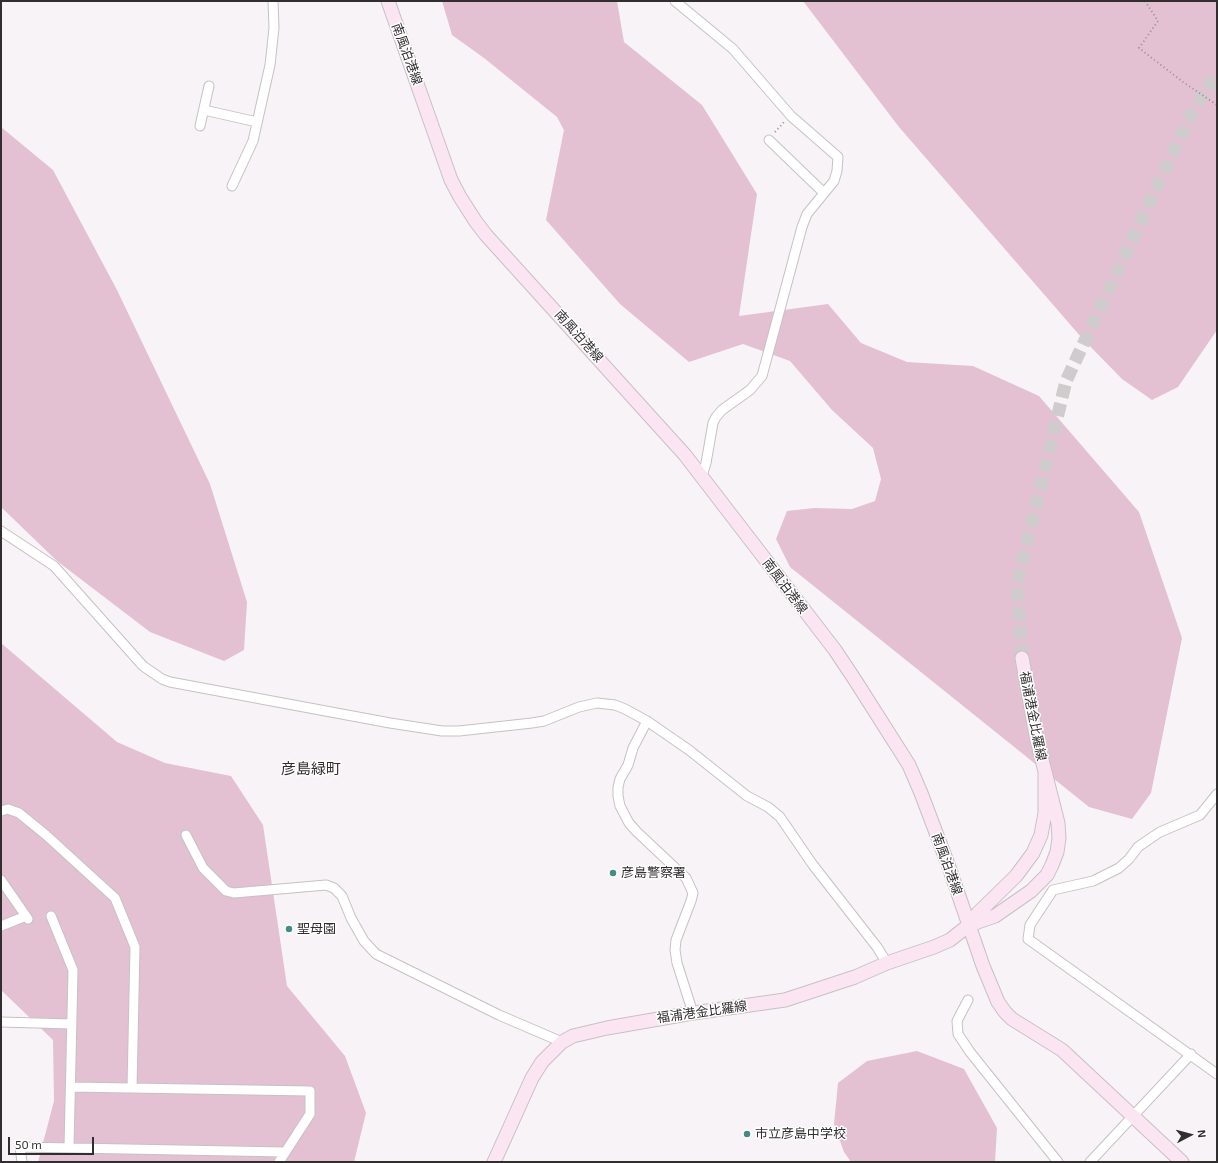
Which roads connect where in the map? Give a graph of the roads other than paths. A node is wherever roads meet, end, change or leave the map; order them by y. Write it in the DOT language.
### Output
graph roads {
  1 [pos="273,1"];
  2 [pos="388,1"];
  3 [pos="675,1"];
  4 [pos="209,86"];
  5 [pos="204,110"];
  6 [pos="257,122"];
  7 [pos="200,126"];
  8 [pos="769,140"];
  9 [pos="232,186"];
  10 [pos="824,193"];
  11 [pos="702,476"];
  12 [pos="1,531"];
  13 [pos="1022,658"];
  14 [pos="647,721"];
  15 [pos="1044,773"];
  16 [pos="1217,794"];
  17 [pos="1,811"];
  18 [pos="186,835"];
  19 [pos="1,880"];
  20 [pos="51,916"];
  21 [pos="969,925"];
  22 [pos="1,926"];
  23 [pos="887,963"];
  24 [pos="968,1000"];
  25 [pos="693,1013"];
  26 [pos="1,1022"];
  27 [pos="72,1024"];
  28 [pos="562,1042"];
  29 [pos="1191,1054"];
  30 [pos="1217,1074"];
  31 [pos="71,1087"];
  32 [pos="132,1088"];
  33 [pos="1134,1116"];
  34 [pos="69,1148"];
  35 [pos="285,1152"];
  36 [pos="22,1162"];
  37 [pos="279,1162"];
  38 [pos="494,1162"];
  39 [pos="1058,1162"];
  40 [pos="1090,1162"];
  41 [pos="1182,1162"];
  1 -- 6 [label="street"];
  2 -- 11 [label="main road, 南風泊港線"];
  3 -- 10 [label="street"];
  4 -- 5 [label="street"];
  5 -- 6 [label="street"];
  5 -- 7 [label="street"];
  6 -- 9 [label="street"];
  8 -- 10 [label="street"];
  10 -- 11 [label="street"];
  11 -- 21 [label="main road, 南風泊港線"];
  12 -- 14 [label="street"];
  13 -- 15 [label="main road, 福浦港金比羅線"];
  14 -- 23 [label="street"];
  14 -- 25 [label="street"];
  15 -- 21 [label="main road, 福浦港金比羅線"];
  15 -- 21 [label="main road, 福浦港金比羅線"];
  16 -- 29 [label="street"];
  17 -- 32 [label="street"];
  18 -- 28 [label="street"];
  19 -- 22 [label="street"];
  20 -- 27 [label="street"];
  21 -- 23 [label="main road, 福浦港金比羅線"];
  21 -- 33 [label="main road, 南風泊港線"];
  23 -- 25 [label="main road, 福浦港金比羅線"];
  24 -- 39 [label="street"];
  25 -- 28 [label="main road, 福浦港金比羅線"];
  26 -- 27 [label="street"];
  27 -- 31 [label="street"];
  28 -- 38 [label="main road, 福浦港金比羅線"];
  29 -- 30 [label="street"];
  29 -- 33 [label="street"];
  31 -- 32 [label="street"];
  31 -- 34 [label="street"];
  32 -- 35 [label="street"];
  33 -- 40 [label="street"];
  33 -- 41 [label="main road, 南風泊港線"];
  34 -- 35 [label="street"];
  34 -- 36 [label="street"];
  35 -- 37 [label="street"];
}
